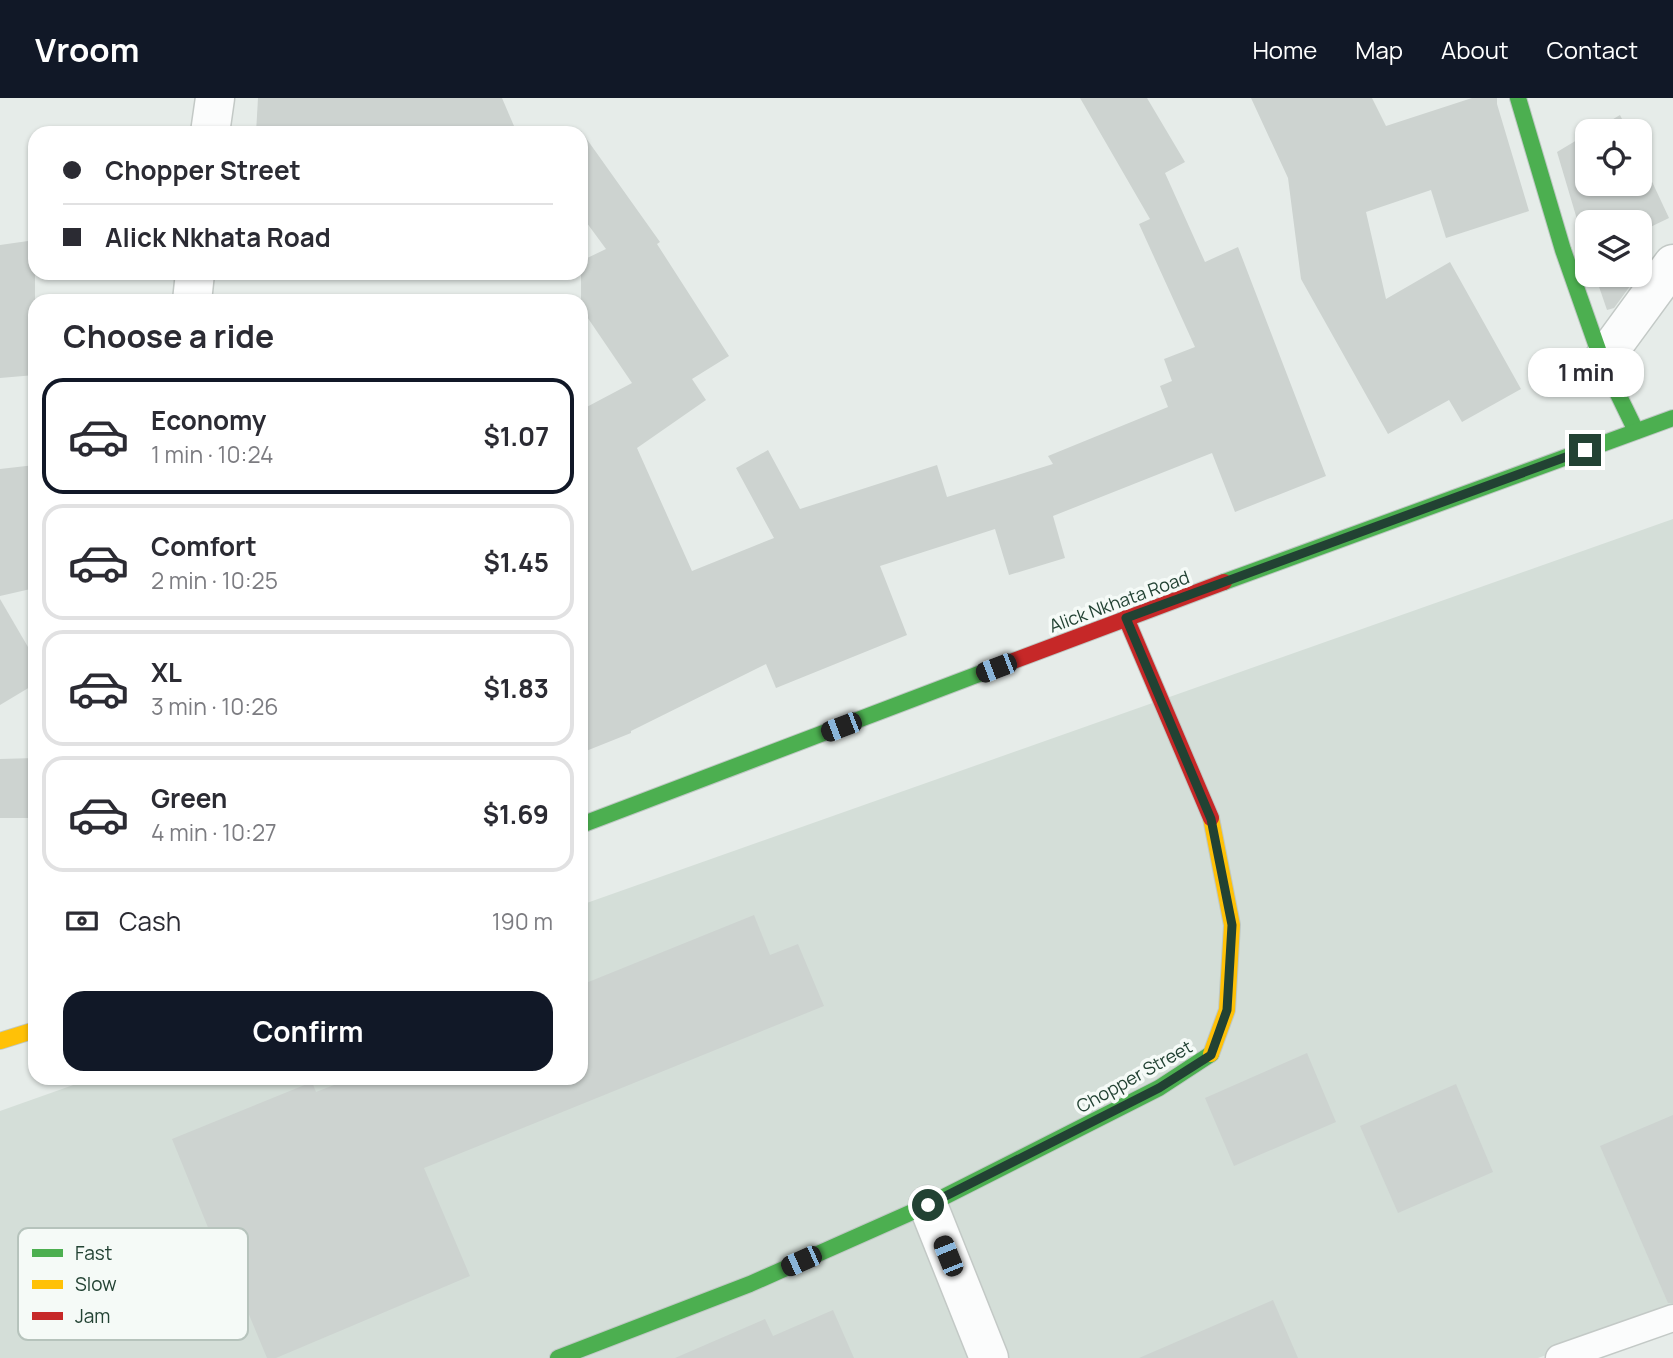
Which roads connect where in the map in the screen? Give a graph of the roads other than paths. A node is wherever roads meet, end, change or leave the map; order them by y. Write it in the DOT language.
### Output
graph roads {
  1 [pos="215,98"];
  2 [pos="1518,98"];
  3 [pos="211,126"];
  4 [pos="1673,264"];
  5 [pos="1602,361"];
  6 [pos="1673,418"];
  7 [pos="1636,431"];
  8 [pos="1126,618"];
  9 [pos="588,822"];
  10 [pos="28,1032"];
  11 [pos="0,1041"];
  12 [pos="928,1205"];
  13 [pos="1673,1318"];
  14 [pos="558,1358"];
  15 [pos="989,1358"];
  16 [pos="1559,1358"];
  1 -- 3 [label="street"];
  2 -- 5 [label="street"];
  4 -- 5 [label="street"];
  5 -- 7 [label="street"];
  6 -- 7 [label="street, Alick Nkhata Road"];
  7 -- 8 [label="street, Alick Nkhata Road"];
  8 -- 9 [label="street, Alick Nkhata Road"];
  8 -- 12 [label="street, Chopper Street"];
  10 -- 11 [label="street"];
  12 -- 14 [label="street, Chopper Street"];
  12 -- 15 [label="street"];
  13 -- 16 [label="lane"];
}
